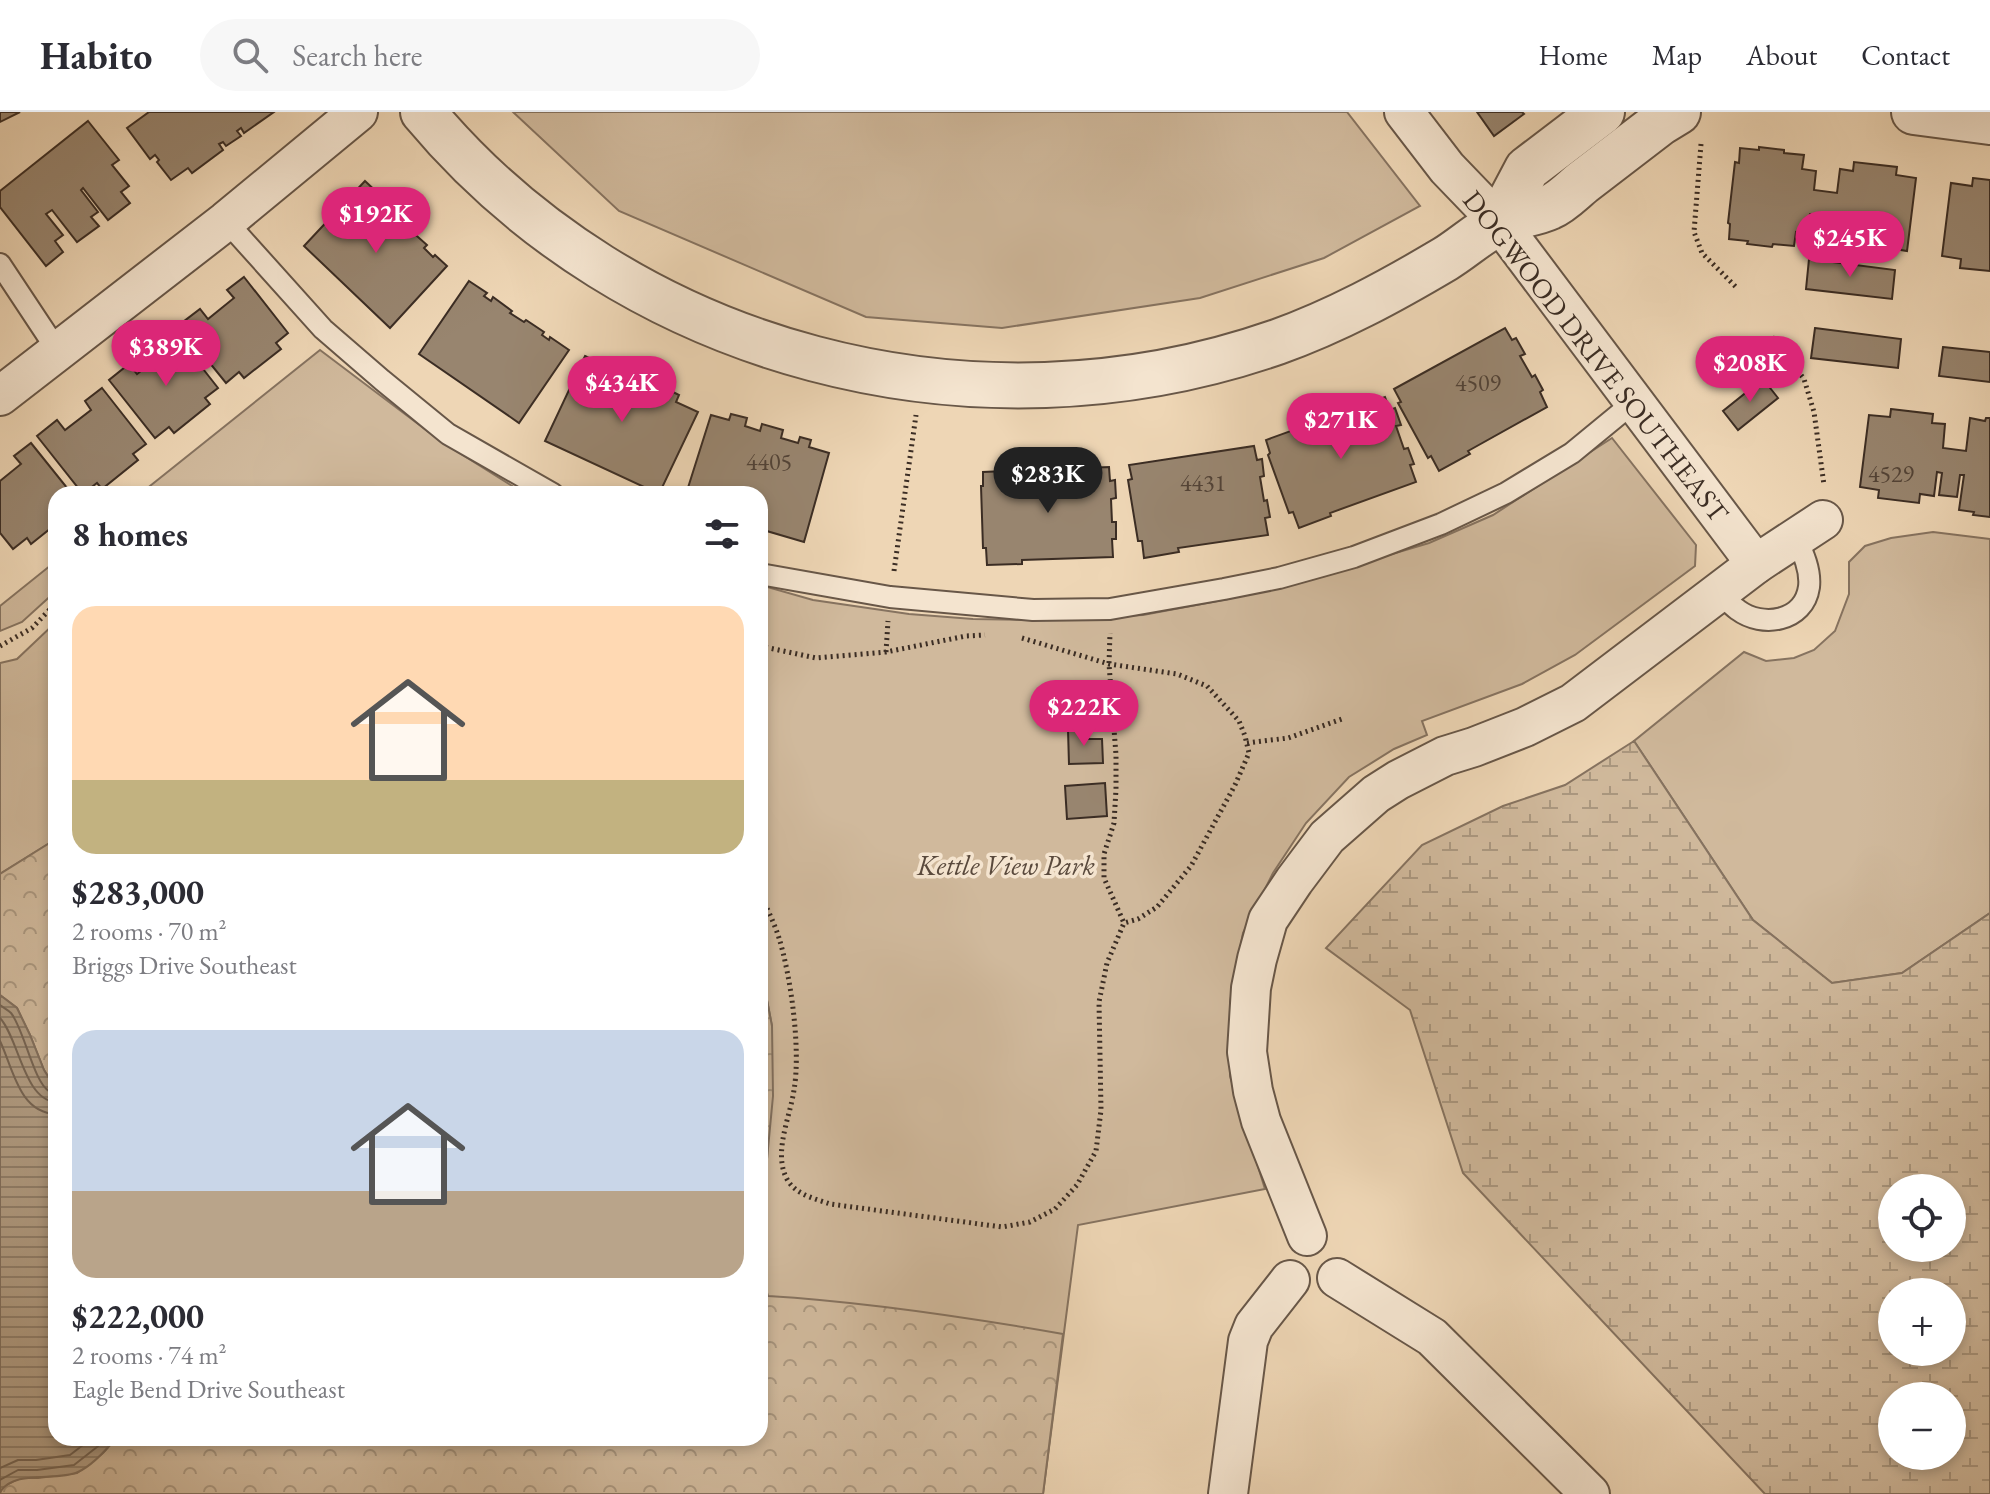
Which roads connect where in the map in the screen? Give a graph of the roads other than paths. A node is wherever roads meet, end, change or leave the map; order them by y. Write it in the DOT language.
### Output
graph roads {
  1 [pos="358,112"];
  2 [pos="423,112"];
  3 [pos="1404,112"];
  4 [pos="1602,112"];
  5 [pos="1914,112"];
  6 [pos="1690,122"];
  7 [pos="1990,122"];
  8 [pos="226,221"];
  9 [pos="1499,222"];
  10 [pos="0,264"];
  11 [pos="57,350"];
  12 [pos="0,396"];
  13 [pos="1634,402"];
  14 [pos="539,486"];
  15 [pos="1814,514"];
  16 [pos="1756,564"];
  17 [pos="768,575"];
  18 [pos="1719,592"];
  19 [pos="1307,1236"];
  20 [pos="1337,1278"];
  21 [pos="1290,1280"];
  22 [pos="1228,1494"];
  23 [pos="1590,1494"];
  1 -- 8 [label="street"];
  2 -- 9 [label="street"];
  3 -- 9 [label="street, DOGWOOD DRIVE SOUTHEAST"];
  4 -- 9 [label="street"];
  5 -- 7 [label="street"];
  6 -- 9 [label="street"];
  8 -- 11 [label="street"];
  8 -- 14 [label="lane"];
  9 -- 13 [label="street, DOGWOOD DRIVE SOUTHEAST"];
  10 -- 11 [label="lane"];
  11 -- 12 [label="street"];
  13 -- 16 [label="street, DOGWOOD DRIVE SOUTHEAST"];
  13 -- 17 [label="lane"];
  15 -- 16 [label="street"];
  15 -- 18 [label="lane"];
  16 -- 18 [label="street"];
  18 -- 19 [label="street"];
  19 -- 20 [label="street"];
  19 -- 21 [label="street"];
  20 -- 21 [label="street"];
  20 -- 23 [label="street"];
  21 -- 22 [label="street"];
}
